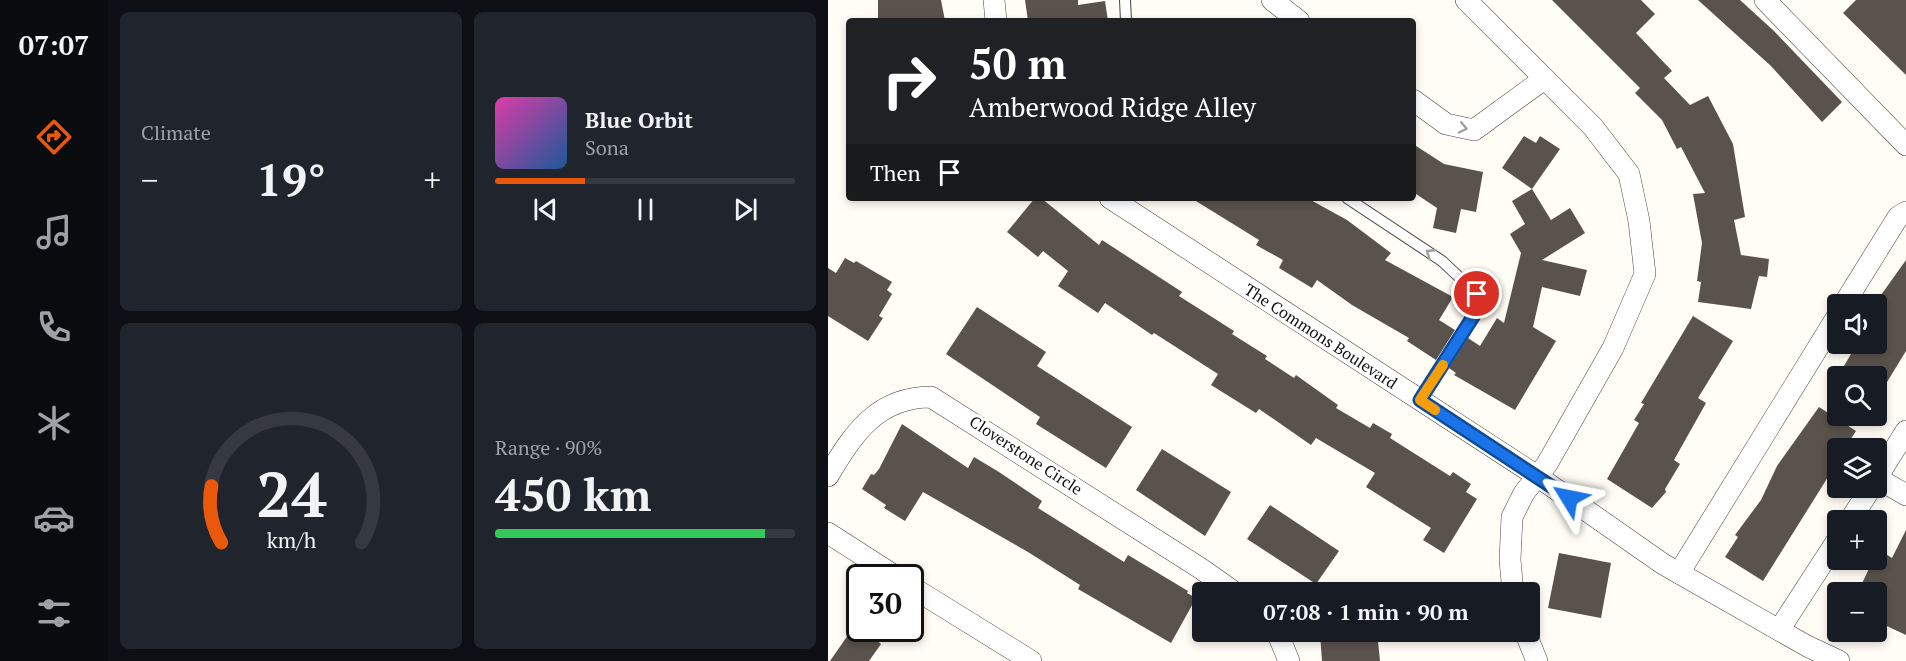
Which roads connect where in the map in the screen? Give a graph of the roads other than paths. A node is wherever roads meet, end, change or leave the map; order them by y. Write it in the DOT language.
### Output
graph roads {
  1 [pos="994,0"];
  2 [pos="1125,0"];
  3 [pos="1272,0"];
  4 [pos="1466,0"];
  5 [pos="1765,0"];
  6 [pos="996,18"];
  7 [pos="1126,18"];
  8 [pos="1295,18"];
  9 [pos="1544,79"];
  10 [pos="1416,102"];
  11 [pos="1906,145"];
  12 [pos="1115,201"];
  13 [pos="1352,201"];
  14 [pos="1906,212"];
  15 [pos="1850,294"];
  16 [pos="1827,333"];
  17 [pos="1420,400"];
  18 [pos="1906,431"];
  19 [pos="1887,462"];
  20 [pos="1537,476"];
  21 [pos="828,477"];
  22 [pos="1887,486"];
  23 [pos="1906,495"];
  24 [pos="828,533"];
  25 [pos="1827,556"];
  26 [pos="876,564"];
  27 [pos="1679,573"];
  28 [pos="1220,582"];
  29 [pos="1512,582"];
  30 [pos="924,595"];
  31 [pos="1779,630"];
  32 [pos="1281,642"];
  33 [pos="1529,642"];
  34 [pos="1810,655"];
  35 [pos="1031,661"];
  36 [pos="1288,661"];
  37 [pos="1538,661"];
  38 [pos="1839,661"];
  1 -- 6 [label="street"];
  2 -- 7 [label="lane"];
  3 -- 8 [label="street"];
  4 -- 9 [label="street"];
  5 -- 11 [label="street"];
  10 -- 9 [label="street, one-way"];
  9 -- 20 [label="street"];
  12 -- 17 [label="street, The Commons Boulevard"];
  17 -- 13 [label="lane, one-way"];
  14 -- 15 [label="street"];
  16 -- 27 [label="street"];
  17 -- 20 [label="street, The Commons Boulevard"];
  18 -- 19 [label="street"];
  20 -- 27 [label="street, The Commons Boulevard"];
  20 -- 29 [label="street"];
  21 -- 28 [label="street, Cloverstone Circle"];
  22 -- 23 [label="street"];
  24 -- 26 [label="street"];
  25 -- 31 [label="street"];
  27 -- 31 [label="street, The Commons Boulevard"];
  30 -- 35 [label="street"];
  31 -- 34 [label="street, The Commons Boulevard"];
  32 -- 36 [label="street"];
  33 -- 37 [label="street"];
  34 -- 38 [label="street, The Commons Boulevard"];
}
